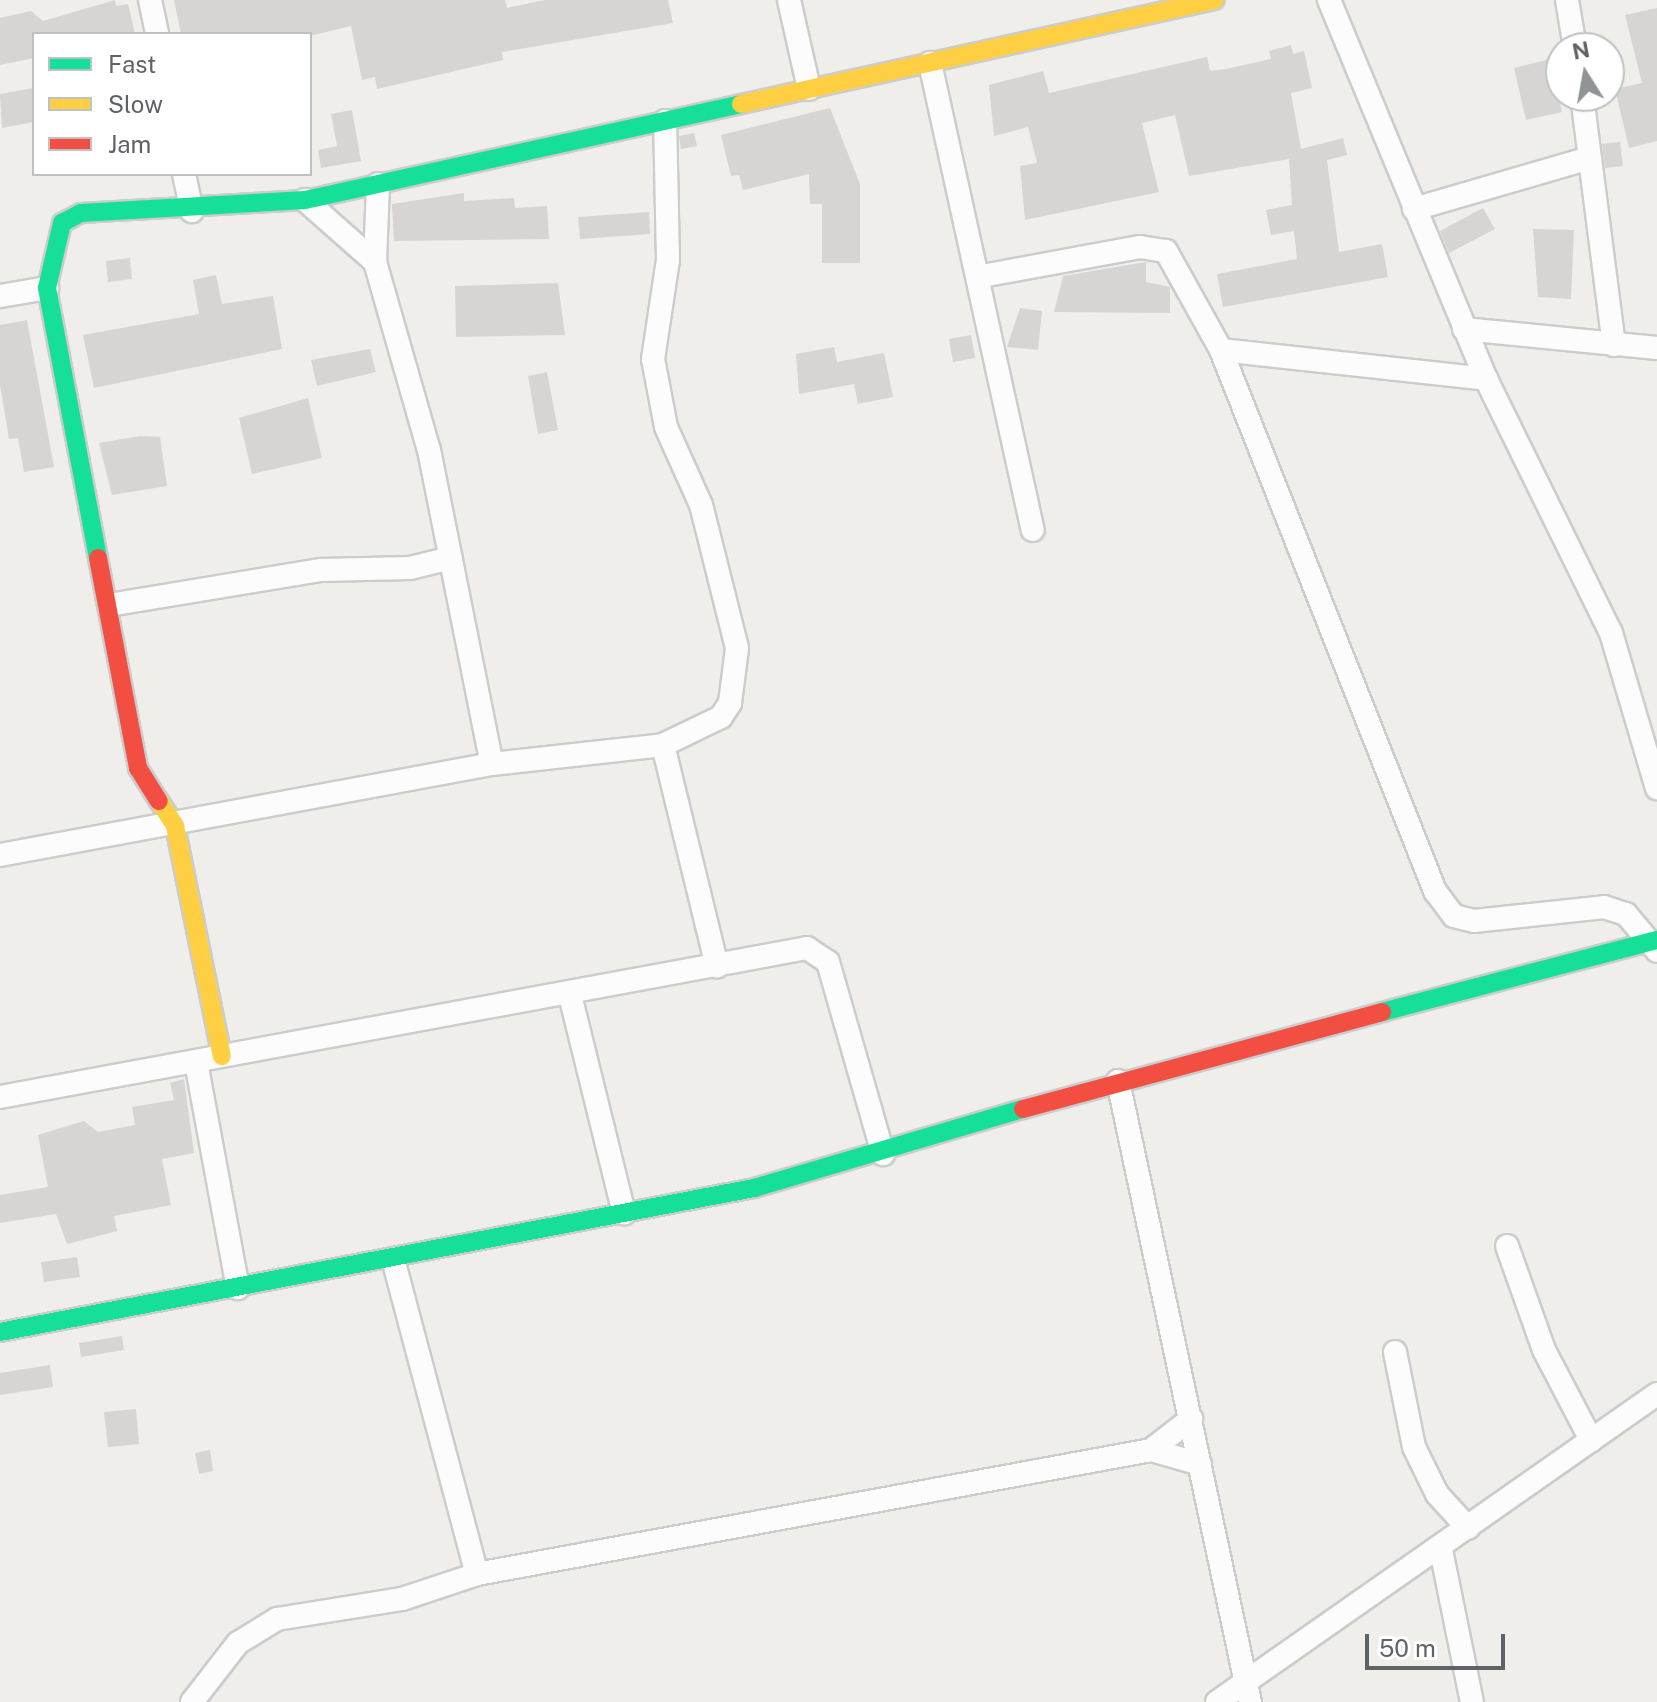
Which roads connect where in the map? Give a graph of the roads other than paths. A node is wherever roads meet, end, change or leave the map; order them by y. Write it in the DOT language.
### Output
graph roads {
  1 [pos="150,0"];
  2 [pos="789,0"];
  3 [pos="1215,0"];
  4 [pos="1567,0"];
  5 [pos="1323,2"];
  6 [pos="157,32"];
  7 [pos="1572,32"];
  8 [pos="930,63"];
  9 [pos="809,89"];
  10 [pos="1584,112"];
  11 [pos="665,121"];
  12 [pos="1590,158"];
  13 [pos="184,176"];
  14 [pos="378,184"];
  15 [pos="305,200"];
  16 [pos="1414,209"];
  17 [pos="192,211"];
  18 [pos="375,262"];
  19 [pos="982,276"];
  20 [pos="47,288"];
  21 [pos="0,296"];
  22 [pos="1464,329"];
  23 [pos="1614,345"];
  24 [pos="1657,348"];
  25 [pos="1221,350"];
  26 [pos="1486,379"];
  27 [pos="1033,530"];
  28 [pos="451,558"];
  29 [pos="109,605"];
  30 [pos="663,745"];
  31 [pos="1652,747"];
  32 [pos="492,764"];
  33 [pos="1657,788"];
  34 [pos="175,826"];
  35 [pos="0,855"];
  36 [pos="1656,944"];
  37 [pos="717,966"];
  38 [pos="570,995"];
  39 [pos="222,1056"];
  40 [pos="196,1062"];
  41 [pos="1118,1081"];
  42 [pos="0,1097"];
  43 [pos="883,1154"];
  44 [pos="624,1213"];
  45 [pos="1507,1246"];
  46 [pos="393,1259"];
  47 [pos="238,1288"];
  48 [pos="0,1332"];
  49 [pos="1395,1352"];
  50 [pos="1657,1394"];
  51 [pos="1191,1419"];
  52 [pos="1591,1440"];
  53 [pos="1151,1450"];
  54 [pos="1200,1464"];
  55 [pos="1468,1528"];
  56 [pos="1441,1550"];
  57 [pos="477,1574"];
  58 [pos="1248,1692"];
  59 [pos="192,1702"];
  60 [pos="1217,1702"];
  61 [pos="1472,1702"];
  1 -- 6 [label="street"];
  2 -- 9 [label="street"];
  3 -- 8 [label="street"];
  4 -- 7 [label="street"];
  5 -- 16 [label="street"];
  8 -- 9 [label="street"];
  8 -- 19 [label="street"];
  9 -- 11 [label="street"];
  10 -- 12 [label="street"];
  11 -- 14 [label="street"];
  11 -- 30 [label="street"];
  12 -- 16 [label="street"];
  12 -- 23 [label="street"];
  13 -- 17 [label="street"];
  14 -- 15 [label="street"];
  14 -- 18 [label="street"];
  15 -- 17 [label="street"];
  15 -- 18 [label="street"];
  16 -- 22 [label="street"];
  17 -- 20 [label="street"];
  18 -- 28 [label="street"];
  19 -- 25 [label="street"];
  19 -- 27 [label="street"];
  20 -- 21 [label="street"];
  20 -- 29 [label="street"];
  22 -- 23 [label="street"];
  22 -- 26 [label="street"];
  23 -- 24 [label="street"];
  25 -- 26 [label="street"];
  25 -- 36 [label="street"];
  26 -- 31 [label="street"];
  28 -- 29 [label="street"];
  28 -- 32 [label="street"];
  29 -- 34 [label="street"];
  30 -- 32 [label="street"];
  30 -- 37 [label="street"];
  31 -- 33 [label="street"];
  32 -- 34 [label="street"];
  34 -- 35 [label="street"];
  34 -- 39 [label="street"];
  36 -- 41 [label="street"];
  37 -- 38 [label="street"];
  37 -- 43 [label="street"];
  38 -- 39 [label="street"];
  38 -- 44 [label="street"];
  39 -- 40 [label="street"];
  40 -- 42 [label="street"];
  40 -- 47 [label="street"];
  41 -- 43 [label="street"];
  41 -- 51 [label="street"];
  43 -- 44 [label="street"];
  44 -- 46 [label="street"];
  45 -- 52 [label="street"];
  46 -- 47 [label="street"];
  46 -- 57 [label="street"];
  47 -- 48 [label="street"];
  49 -- 55 [label="street"];
  50 -- 52 [label="street"];
  51 -- 53 [label="street"];
  51 -- 54 [label="street"];
  52 -- 55 [label="street"];
  53 -- 54 [label="street"];
  53 -- 57 [label="street"];
  54 -- 58 [label="street"];
  55 -- 56 [label="street"];
  56 -- 58 [label="street"];
  56 -- 61 [label="street"];
  57 -- 59 [label="street"];
  58 -- 60 [label="street"];
}
